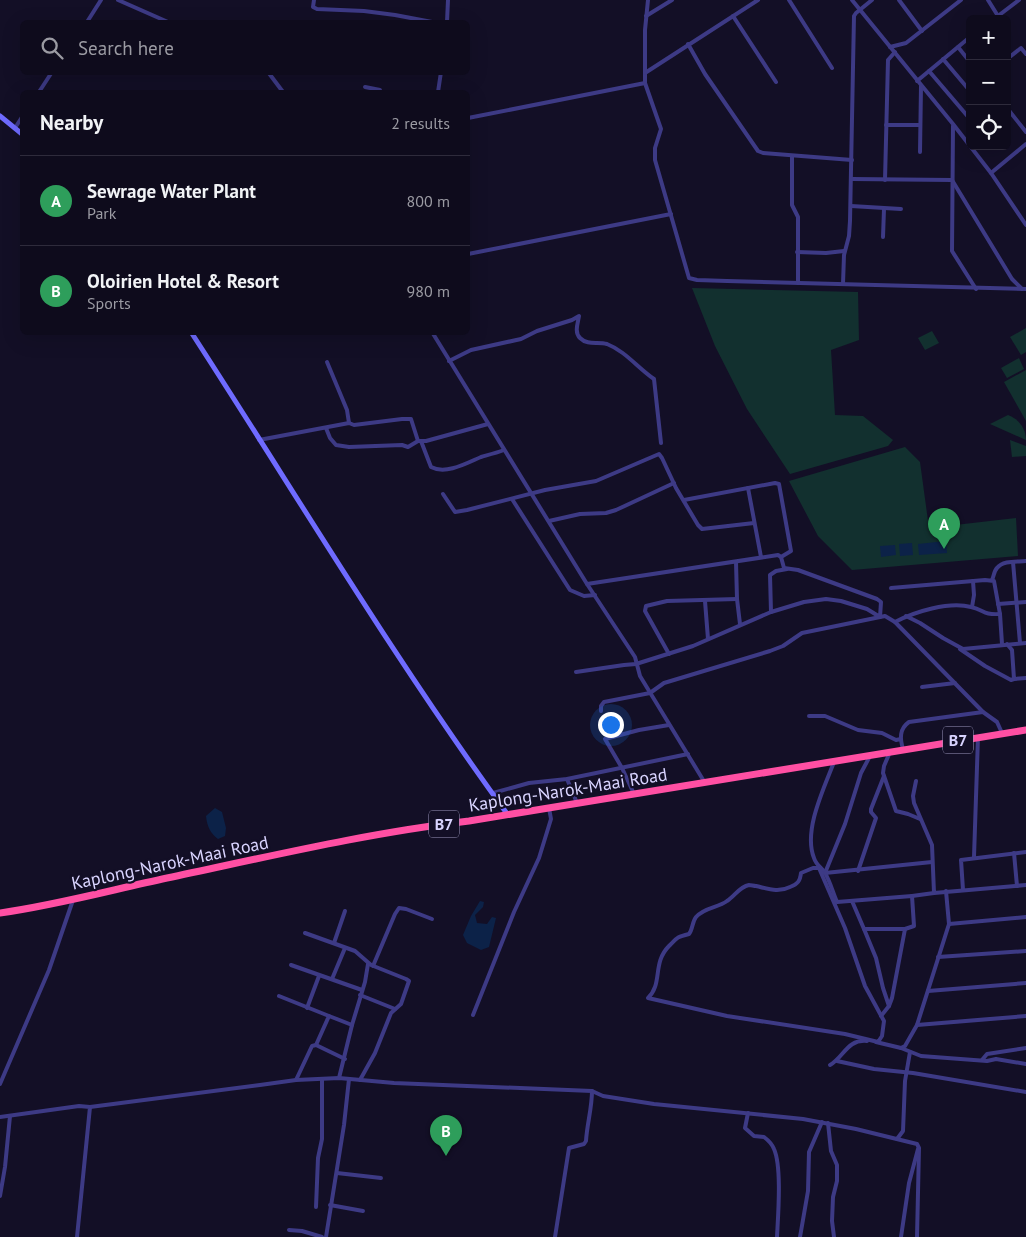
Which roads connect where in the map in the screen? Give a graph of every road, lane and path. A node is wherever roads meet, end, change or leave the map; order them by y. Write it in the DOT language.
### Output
graph roads {
  1 [pos="101,0"];
  2 [pos="118,0"];
  3 [pos="314,0"];
  4 [pos="448,0"];
  5 [pos="648,0"];
  6 [pos="672,0"];
  7 [pos="758,0"];
  8 [pos="788,0"];
  9 [pos="852,0"];
  10 [pos="872,0"];
  11 [pos="899,0"];
  12 [pos="961,0"];
  13 [pos="988,0"];
  14 [pos="1019,0"];
  15 [pos="860,10"];
  16 [pos="995,15"];
  17 [pos="999,15"];
  18 [pos="646,16"];
  19 [pos="733,16"];
  20 [pos="88,20"];
  21 [pos="163,20"];
  22 [pos="422,20"];
  23 [pos="447,20"];
  24 [pos="922,30"];
  25 [pos="966,41"];
  26 [pos="688,44"];
  27 [pos="890,46"];
  28 [pos="958,47"];
  29 [pos="895,52"];
  30 [pos="1026,54"];
  31 [pos="1011,56"];
  32 [pos="943,59"];
  33 [pos="968,60"];
  34 [pos="832,68"];
  35 [pos="929,71"];
  36 [pos="645,73"];
  37 [pos="50,75"];
  38 [pos="270,75"];
  39 [pos="441,75"];
  40 [pos="917,81"];
  41 [pos="645,82"];
  42 [pos="776,82"];
  43 [pos="364,86"];
  44 [pos="921,86"];
  45 [pos="966,86"];
  46 [pos="40,90"];
  47 [pos="282,90"];
  48 [pos="380,90"];
  49 [pos="438,90"];
  50 [pos="1011,113"];
  51 [pos="966,114"];
  52 [pos="0,116"];
  53 [pos="470,118"];
  54 [pos="20,121"];
  55 [pos="953,124"];
  56 [pos="886,125"];
  57 [pos="920,125"];
  58 [pos="16,128"];
  59 [pos="20,132"];
  60 [pos="1026,132"];
  61 [pos="1026,144"];
  62 [pos="920,152"];
  63 [pos="792,156"];
  64 [pos="852,160"];
  65 [pos="991,173"];
  66 [pos="852,179"];
  67 [pos="885,180"];
  68 [pos="952,180"];
  69 [pos="851,206"];
  70 [pos="884,209"];
  71 [pos="901,209"];
  72 [pos="1026,212"];
  73 [pos="671,214"];
  74 [pos="1020,216"];
  75 [pos="1026,225"];
  76 [pos="883,237"];
  77 [pos="844,251"];
  78 [pos="798,252"];
  79 [pos="470,254"];
  80 [pos="798,283"];
  81 [pos="843,284"];
  82 [pos="976,289"];
  83 [pos="1024,289"];
  84 [pos="193,335"];
  85 [pos="434,335"];
  86 [pos="449,361"];
  87 [pos="327,362"];
  88 [pos="349,423"];
  89 [pos="488,424"];
  90 [pos="326,428"];
  91 [pos="259,440"];
  92 [pos="419,441"];
  93 [pos="661,443"];
  94 [pos="504,450"];
  95 [pos="674,483"];
  96 [pos="748,488"];
  97 [pos="531,493"];
  98 [pos="444,494"];
  99 [pos="512,498"];
  100 [pos="684,500"];
  101 [pos="550,521"];
  102 [pos="754,524"];
  103 [pos="761,557"];
  104 [pos="780,557"];
  105 [pos="1026,561"];
  106 [pos="736,562"];
  107 [pos="1013,562"];
  108 [pos="787,569"];
  109 [pos="992,580"];
  110 [pos="973,581"];
  111 [pos="587,584"];
  112 [pos="891,588"];
  113 [pos="594,595"];
  114 [pos="737,600"];
  115 [pos="705,601"];
  116 [pos="1026,602"];
  117 [pos="1018,603"];
  118 [pos="998,604"];
  119 [pos="972,607"];
  120 [pos="771,612"];
  121 [pos="1000,614"];
  122 [pos="906,616"];
  123 [pos="880,617"];
  124 [pos="895,622"];
  125 [pos="740,624"];
  126 [pos="708,639"];
  127 [pos="1026,643"];
  128 [pos="1002,644"];
  129 [pos="1007,644"];
  130 [pos="1020,644"];
  131 [pos="958,647"];
  132 [pos="669,654"];
  133 [pos="636,664"];
  134 [pos="576,672"];
  135 [pos="1026,678"];
  136 [pos="1014,679"];
  137 [pos="955,683"];
  138 [pos="922,687"];
  139 [pos="650,693"];
  140 [pos="602,711"];
  141 [pos="983,712"];
  142 [pos="809,716"];
  143 [pos="669,725"];
  144 [pos="1026,730"];
  145 [pos="1002,733"];
  146 [pos="978,736"];
  147 [pos="901,739"];
  148 [pos="903,749"];
  149 [pos="890,751"];
  150 [pos="688,754"];
  151 [pos="871,756"];
  152 [pos="834,762"];
  153 [pos="622,768"];
  154 [pos="884,776"];
  155 [pos="567,779"];
  156 [pos="916,781"];
  157 [pos="705,783"];
  158 [pos="493,793"];
  159 [pos="634,794"];
  160 [pos="577,803"];
  161 [pos="549,808"];
  162 [pos="508,815"];
  163 [pos="920,819"];
  164 [pos="1014,852"];
  165 [pos="1026,852"];
  166 [pos="974,857"];
  167 [pos="932,862"];
  168 [pos="819,868"];
  169 [pos="858,871"];
  170 [pos="826,873"];
  171 [pos="1026,885"];
  172 [pos="1017,886"];
  173 [pos="963,890"];
  174 [pos="946,891"];
  175 [pos="934,893"];
  176 [pos="912,896"];
  177 [pos="73,900"];
  178 [pos="852,901"];
  179 [pos="345,911"];
  180 [pos="0,913"];
  181 [pos="1026,917"];
  182 [pos="432,919"];
  183 [pos="949,924"];
  184 [pos="864,929"];
  185 [pos="906,929"];
  186 [pos="305,933"];
  187 [pos="334,943"];
  188 [pos="345,948"];
  189 [pos="1026,950"];
  190 [pos="938,957"];
  191 [pos="291,965"];
  192 [pos="371,965"];
  193 [pos="319,976"];
  194 [pos="332,979"];
  195 [pos="1026,984"];
  196 [pos="928,991"];
  197 [pos="361,993"];
  198 [pos="279,996"];
  199 [pos="889,1006"];
  200 [pos="307,1008"];
  201 [pos="395,1009"];
  202 [pos="473,1015"];
  203 [pos="329,1016"];
  204 [pos="881,1016"];
  205 [pos="1026,1016"];
  206 [pos="352,1025"];
  207 [pos="917,1025"];
  208 [pos="878,1042"];
  209 [pos="316,1046"];
  210 [pos="901,1048"];
  211 [pos="1026,1048"];
  212 [pos="910,1052"];
  213 [pos="345,1059"];
  214 [pos="982,1060"];
  215 [pos="837,1061"];
  216 [pos="1026,1064"];
  217 [pos="830,1065"];
  218 [pos="906,1073"];
  219 [pos="340,1078"];
  220 [pos="349,1079"];
  221 [pos="296,1080"];
  222 [pos="322,1080"];
  223 [pos="360,1080"];
  224 [pos="0,1084"];
  225 [pos="592,1091"];
  226 [pos="1026,1092"];
  227 [pos="90,1108"];
  228 [pos="748,1113"];
  229 [pos="10,1116"];
  230 [pos="0,1117"];
  231 [pos="822,1122"];
  232 [pos="828,1123"];
  233 [pos="897,1139"];
  234 [pos="919,1146"];
  235 [pos="337,1172"];
  236 [pos="381,1178"];
  237 [pos="0,1196"];
  238 [pos="330,1206"];
  239 [pos="316,1207"];
  240 [pos="363,1211"];
  241 [pos="289,1230"];
  242 [pos="77,1237"];
  243 [pos="322,1237"];
  244 [pos="326,1237"];
  245 [pos="555,1237"];
  246 [pos="777,1237"];
  247 [pos="800,1237"];
  248 [pos="834,1237"];
  249 [pos="901,1237"];
  250 [pos="916,1237"];
  1 -- 20 [label="street"];
  2 -- 21 [label="street"];
  3 -- 22 [label="street"];
  4 -- 23 [label="street"];
  5 -- 18 [label="street"];
  6 -- 18 [label="street"];
  7 -- 19 [label="street"];
  8 -- 34 [label="street"];
  9 -- 15 [label="street"];
  10 -- 15 [label="street"];
  11 -- 24 [label="street"];
  12 -- 24 [label="street"];
  13 -- 16 [label="street"];
  14 -- 17 [label="street"];
  15 -- 27 [label="street"];
  15 -- 64 [label="street"];
  18 -- 36 [label="street"];
  19 -- 26 [label="street"];
  19 -- 42 [label="street"];
  24 -- 27 [label="street"];
  25 -- 28 [label="street"];
  26 -- 36 [label="street"];
  26 -- 63 [label="street"];
  27 -- 29 [label="street"];
  28 -- 32 [label="street"];
  28 -- 33 [label="street"];
  29 -- 40 [label="street"];
  29 -- 56 [label="street"];
  30 -- 31 [label="street"];
  32 -- 35 [label="street"];
  32 -- 45 [label="street"];
  35 -- 40 [label="street"];
  35 -- 51 [label="street"];
  36 -- 41 [label="street"];
  37 -- 46 [label="street"];
  38 -- 47 [label="street"];
  39 -- 49 [label="street"];
  40 -- 44 [label="street"];
  41 -- 53 [label="street"];
  41 -- 73 [label="street"];
  43 -- 48 [label="street"];
  44 -- 55 [label="street"];
  44 -- 57 [label="street"];
  50 -- 60 [label="street"];
  52 -- 58 [label="street"];
  54 -- 58 [label="street"];
  55 -- 65 [label="street"];
  55 -- 68 [label="street"];
  56 -- 57 [label="street"];
  56 -- 67 [label="street"];
  57 -- 62 [label="street"];
  58 -- 59 [label="street"];
  61 -- 65 [label="street"];
  63 -- 64 [label="street"];
  63 -- 78 [label="street"];
  64 -- 66 [label="street"];
  65 -- 74 [label="street"];
  66 -- 67 [label="street"];
  66 -- 69 [label="street"];
  67 -- 68 [label="street"];
  68 -- 82 [label="street"];
  68 -- 83 [label="street"];
  69 -- 70 [label="street"];
  69 -- 77 [label="street"];
  70 -- 71 [label="street"];
  70 -- 76 [label="street"];
  72 -- 74 [label="street"];
  73 -- 79 [label="street"];
  73 -- 80 [label="street"];
  74 -- 75 [label="street"];
  77 -- 78 [label="street"];
  77 -- 81 [label="street"];
  78 -- 80 [label="street"];
  80 -- 81 [label="street"];
  81 -- 82 [label="street"];
  82 -- 83 [label="street"];
  84 -- 91 [label="street"];
  85 -- 86 [label="street"];
  86 -- 89 [label="street"];
  86 -- 93 [label="street"];
  87 -- 88 [label="street"];
  88 -- 90 [label="street"];
  88 -- 92 [label="street"];
  89 -- 92 [label="street"];
  89 -- 94 [label="street"];
  90 -- 91 [label="street"];
  90 -- 92 [label="street"];
  91 -- 158 [label="street"];
  92 -- 94 [label="street"];
  94 -- 97 [label="street"];
  95 -- 97 [label="street"];
  95 -- 100 [label="street"];
  95 -- 101 [label="street"];
  96 -- 100 [label="street"];
  96 -- 102 [label="street"];
  96 -- 104 [label="street"];
  97 -- 99 [label="street"];
  97 -- 101 [label="street"];
  98 -- 99 [label="street"];
  99 -- 113 [label="street"];
  100 -- 102 [label="street"];
  101 -- 111 [label="street"];
  102 -- 103 [label="street"];
  103 -- 104 [label="street"];
  103 -- 106 [label="street"];
  104 -- 108 [label="street"];
  105 -- 107 [label="street"];
  106 -- 111 [label="street"];
  106 -- 114 [label="street"];
  107 -- 109 [label="street"];
  107 -- 117 [label="street"];
  108 -- 120 [label="street"];
  108 -- 123 [label="street"];
  109 -- 110 [label="street"];
  109 -- 118 [label="street"];
  110 -- 112 [label="street"];
  110 -- 119 [label="street"];
  111 -- 113 [label="street"];
  113 -- 133 [label="street"];
  114 -- 115 [label="street"];
  114 -- 125 [label="street"];
  115 -- 126 [label="street"];
  115 -- 132 [label="street"];
  116 -- 117 [label="street"];
  117 -- 118 [label="street"];
  117 -- 130 [label="street"];
  118 -- 121 [label="street"];
  119 -- 121 [label="street"];
  119 -- 122 [label="street"];
  120 -- 123 [label="street"];
  120 -- 125 [label="street"];
  121 -- 128 [label="street"];
  122 -- 124 [label="street"];
  122 -- 131 [label="street"];
  123 -- 124 [label="street"];
  123 -- 139 [label="street"];
  124 -- 137 [label="street"];
  125 -- 126 [label="street"];
  126 -- 132 [label="street"];
  127 -- 130 [label="street"];
  128 -- 129 [label="street"];
  128 -- 131 [label="street"];
  129 -- 130 [label="street"];
  129 -- 136 [label="street"];
  131 -- 136 [label="street"];
  132 -- 133 [label="street"];
  133 -- 134 [label="street"];
  133 -- 139 [label="street"];
  135 -- 136 [label="street"];
  137 -- 138 [label="street"];
  137 -- 141 [label="street"];
  139 -- 140 [label="street"];
  139 -- 143 [label="street"];
  141 -- 145 [label="street"];
  141 -- 147 [label="street"];
  142 -- 147 [label="street"];
  143 -- 150 [label="street"];
  143 -- 153 [label="street"];
  144 -- 145 [label="highway, Kaplong-Narok-Maai Road / B7"];
  145 -- 146 [label="highway, Kaplong-Narok-Maai Road / B7"];
  146 -- 148 [label="highway, Kaplong-Narok-Maai Road / B7"];
  146 -- 166 [label="street"];
  147 -- 148 [label="street"];
  148 -- 149 [label="highway, Kaplong-Narok-Maai Road / B7"];
  149 -- 151 [label="highway, Kaplong-Narok-Maai Road / B7"];
  149 -- 154 [label="street"];
  150 -- 153 [label="street"];
  150 -- 157 [label="street"];
  151 -- 152 [label="highway, Kaplong-Narok-Maai Road / B7"];
  151 -- 170 [label="street"];
  152 -- 157 [label="highway, Kaplong-Narok-Maai Road / B7"];
  152 -- 168 [label="street"];
  153 -- 155 [label="street"];
  153 -- 159 [label="street"];
  154 -- 163 [label="street"];
  154 -- 169 [label="street"];
  155 -- 158 [label="street"];
  155 -- 160 [label="street"];
  156 -- 163 [label="street"];
  157 -- 159 [label="highway, Kaplong-Narok-Maai Road / B7"];
  158 -- 162 [label="street"];
  159 -- 160 [label="highway, Kaplong-Narok-Maai Road / B7"];
  160 -- 161 [label="highway, Kaplong-Narok-Maai Road / B7"];
  161 -- 162 [label="highway, Kaplong-Narok-Maai Road / B7"];
  161 -- 202 [label="street"];
  162 -- 177 [label="highway, Kaplong-Narok-Maai Road / B7"];
  163 -- 167 [label="street"];
  164 -- 165 [label="street"];
  164 -- 166 [label="street"];
  164 -- 172 [label="street"];
  166 -- 173 [label="street"];
  167 -- 169 [label="street"];
  167 -- 175 [label="street"];
  168 -- 170 [label="street"];
  168 -- 204 [label="street"];
  168 -- 208 [label="street"];
  169 -- 170 [label="street"];
  170 -- 178 [label="street"];
  171 -- 172 [label="street"];
  172 -- 173 [label="street"];
  173 -- 174 [label="street"];
  174 -- 175 [label="street"];
  174 -- 183 [label="street"];
  175 -- 176 [label="street"];
  176 -- 178 [label="street"];
  176 -- 185 [label="street"];
  177 -- 180 [label="highway, Kaplong-Narok-Maai Road / B7"];
  177 -- 224 [label="street"];
  178 -- 184 [label="street"];
  179 -- 187 [label="street"];
  181 -- 183 [label="street"];
  182 -- 192 [label="street"];
  183 -- 190 [label="street"];
  184 -- 185 [label="street"];
  184 -- 199 [label="street"];
  185 -- 199 [label="street"];
  186 -- 187 [label="street"];
  187 -- 188 [label="street"];
  188 -- 192 [label="street"];
  188 -- 194 [label="street"];
  189 -- 190 [label="street"];
  190 -- 196 [label="street"];
  191 -- 193 [label="street"];
  192 -- 197 [label="street"];
  192 -- 201 [label="street"];
  193 -- 194 [label="street"];
  193 -- 200 [label="street"];
  194 -- 197 [label="street"];
  195 -- 196 [label="street"];
  196 -- 207 [label="street"];
  197 -- 201 [label="street"];
  197 -- 206 [label="street"];
  198 -- 200 [label="street"];
  199 -- 204 [label="street"];
  200 -- 203 [label="street"];
  201 -- 223 [label="street"];
  203 -- 206 [label="street"];
  203 -- 209 [label="street"];
  204 -- 208 [label="street"];
  205 -- 207 [label="street"];
  206 -- 213 [label="street"];
  207 -- 210 [label="street"];
  208 -- 210 [label="street"];
  208 -- 215 [label="street"];
  209 -- 213 [label="street"];
  209 -- 221 [label="street"];
  210 -- 212 [label="street"];
  211 -- 214 [label="street"];
  212 -- 214 [label="street"];
  212 -- 218 [label="street"];
  213 -- 219 [label="street"];
  214 -- 216 [label="street"];
  215 -- 217 [label="street"];
  215 -- 218 [label="street"];
  218 -- 226 [label="street"];
  218 -- 233 [label="street"];
  219 -- 220 [label="street"];
  219 -- 222 [label="street"];
  220 -- 223 [label="street"];
  220 -- 235 [label="street"];
  221 -- 222 [label="street"];
  221 -- 227 [label="street"];
  222 -- 239 [label="street"];
  223 -- 225 [label="street"];
  225 -- 228 [label="street"];
  225 -- 245 [label="street"];
  227 -- 229 [label="street"];
  227 -- 242 [label="street"];
  228 -- 231 [label="street"];
  228 -- 246 [label="street"];
  229 -- 230 [label="street"];
  229 -- 237 [label="street"];
  231 -- 232 [label="street"];
  231 -- 247 [label="street"];
  232 -- 233 [label="street"];
  232 -- 248 [label="street"];
  233 -- 234 [label="street"];
  234 -- 249 [label="street"];
  234 -- 250 [label="street"];
  235 -- 236 [label="street"];
  235 -- 238 [label="street"];
  238 -- 240 [label="street"];
  238 -- 244 [label="street"];
  241 -- 243 [label="street"];
}
